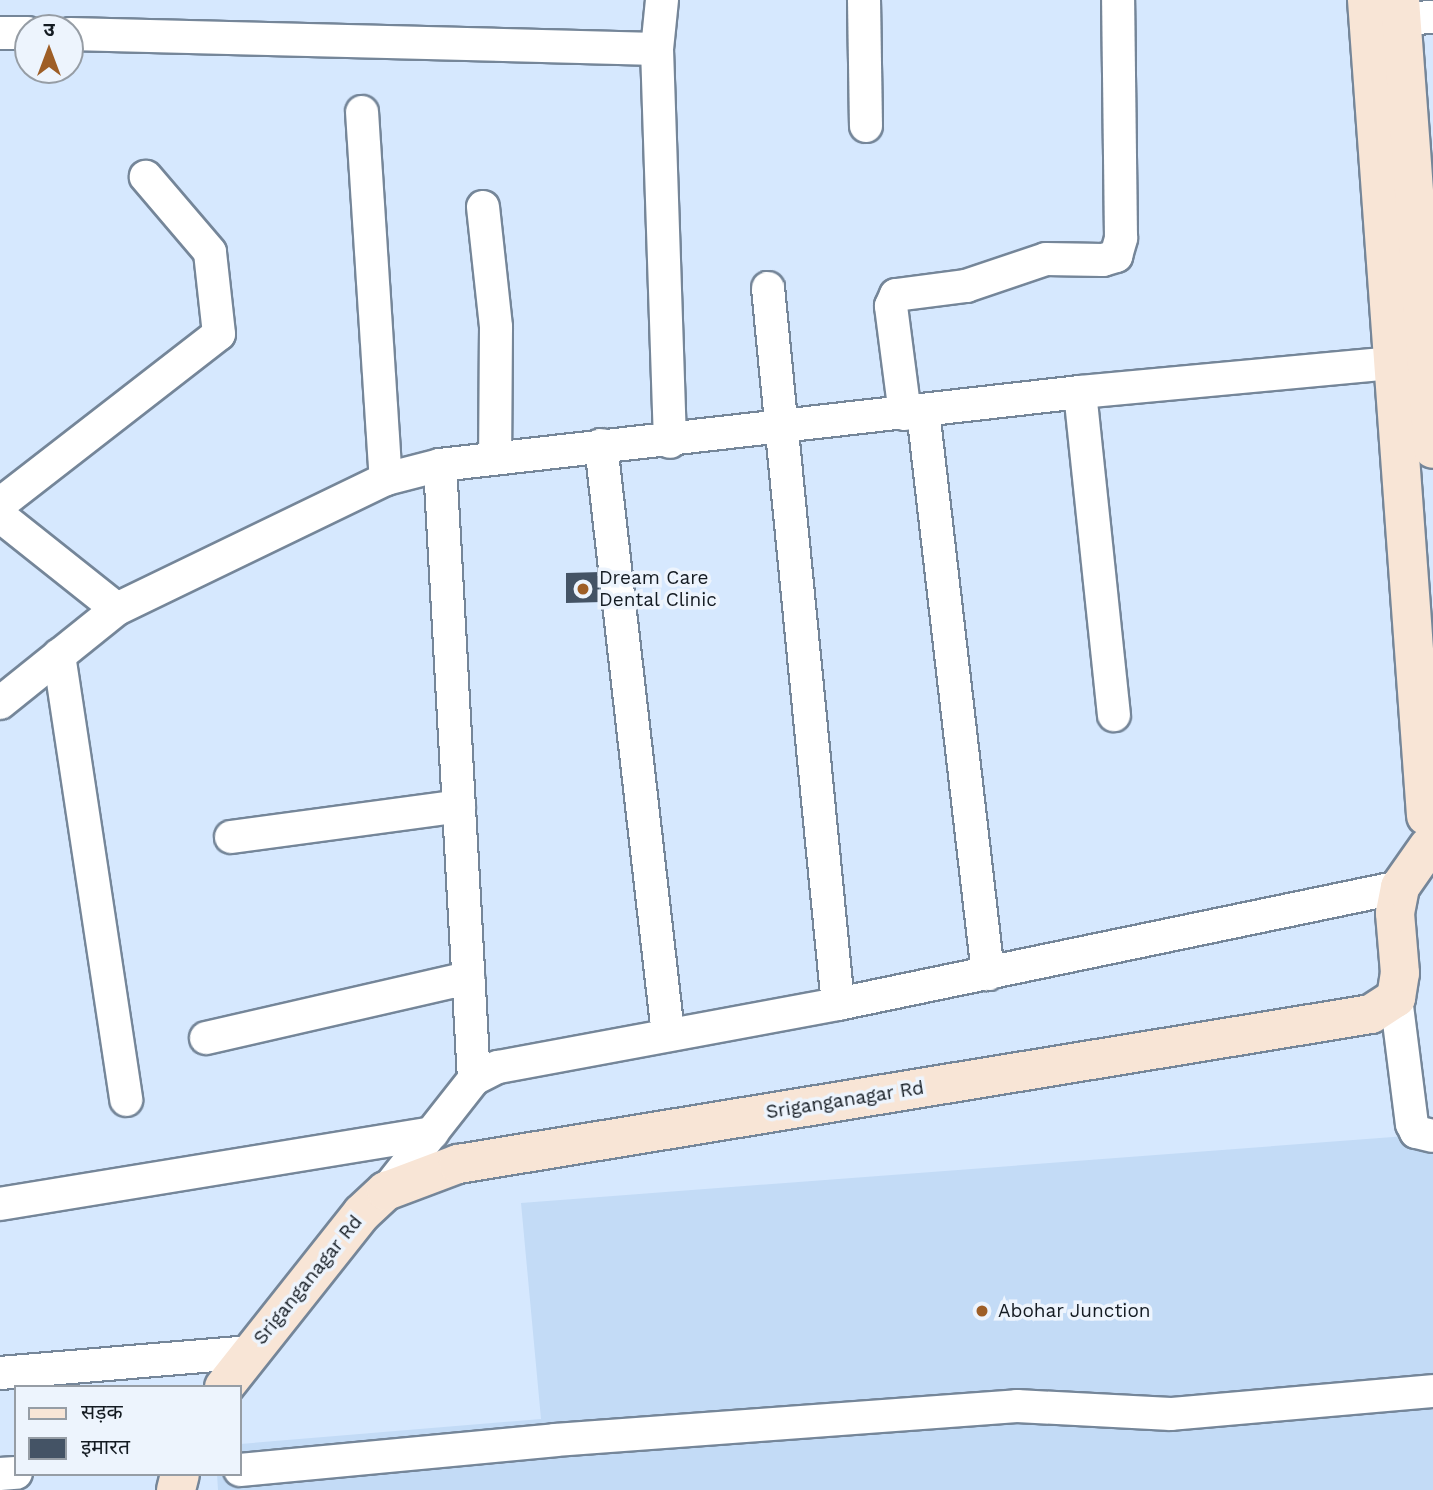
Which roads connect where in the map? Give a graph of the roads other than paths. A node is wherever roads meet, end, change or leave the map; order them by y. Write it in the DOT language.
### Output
graph roads {
  1 [pos="662,0"];
  2 [pos="864,0"];
  3 [pos="1118,0"];
  4 [pos="1367,0"];
  5 [pos="1412,12"];
  6 [pos="84,34"];
  7 [pos="657,49"];
  8 [pos="362,112"];
  9 [pos="866,126"];
  10 [pos="146,177"];
  11 [pos="483,208"];
  12 [pos="768,288"];
  13 [pos="1418,361"];
  14 [pos="1080,392"];
  15 [pos="914,413"];
  16 [pos="778,428"];
  17 [pos="670,442"];
  18 [pos="601,445"];
  19 [pos="1433,449"];
  20 [pos="495,458"];
  21 [pos="440,465"];
  22 [pos="386,479"];
  23 [pos="0,504"];
  24 [pos="0,516"];
  25 [pos="117,609"];
  26 [pos="60,655"];
  27 [pos="0,703"];
  28 [pos="1114,715"];
  29 [pos="459,806"];
  30 [pos="1430,831"];
  31 [pos="231,836"];
  32 [pos="1400,887"];
  33 [pos="988,974"];
  34 [pos="468,978"];
  35 [pos="1396,998"];
  36 [pos="838,1004"];
  37 [pos="668,1034"];
  38 [pos="206,1038"];
  39 [pos="474,1079"];
  40 [pos="126,1100"];
  41 [pos="432,1133"];
  42 [pos="1429,1135"];
  43 [pos="386,1191"];
  44 [pos="0,1204"];
  45 [pos="249,1352"];
  46 [pos="0,1373"];
  47 [pos="225,1385"];
  48 [pos="1433,1391"];
  49 [pos="242,1470"];
  1 -- 7 [label="street"];
  2 -- 9 [label="street"];
  3 -- 15 [label="street"];
  4 -- 13 [label="main road"];
  5 -- 13 [label="main road"];
  6 -- 7 [label="street"];
  7 -- 17 [label="street"];
  8 -- 22 [label="street"];
  10 -- 23 [label="street"];
  11 -- 20 [label="street"];
  12 -- 16 [label="street"];
  13 -- 14 [label="street"];
  13 -- 19 [label="main road"];
  13 -- 30 [label="main road"];
  14 -- 15 [label="street"];
  14 -- 28 [label="street"];
  15 -- 16 [label="street"];
  15 -- 33 [label="street"];
  16 -- 17 [label="street"];
  16 -- 36 [label="street"];
  17 -- 18 [label="street"];
  18 -- 20 [label="street"];
  18 -- 37 [label="street"];
  20 -- 21 [label="street"];
  21 -- 22 [label="street"];
  21 -- 29 [label="street"];
  22 -- 25 [label="street"];
  24 -- 25 [label="street"];
  25 -- 26 [label="street"];
  26 -- 27 [label="street"];
  26 -- 40 [label="street"];
  29 -- 31 [label="street"];
  29 -- 34 [label="street"];
  30 -- 32 [label="main road"];
  32 -- 33 [label="street"];
  32 -- 35 [label="main road"];
  33 -- 36 [label="street"];
  34 -- 38 [label="street"];
  34 -- 39 [label="street"];
  35 -- 42 [label="street"];
  35 -- 43 [label="main road, Sriganganagar Rd"];
  36 -- 37 [label="street"];
  37 -- 39 [label="street"];
  39 -- 41 [label="street"];
  41 -- 43 [label="street"];
  41 -- 44 [label="street"];
  43 -- 45 [label="main road, Sriganganagar Rd"];
  45 -- 46 [label="street"];
  45 -- 47 [label="main road, Sriganganagar Rd"];
  48 -- 49 [label="street"];
}
